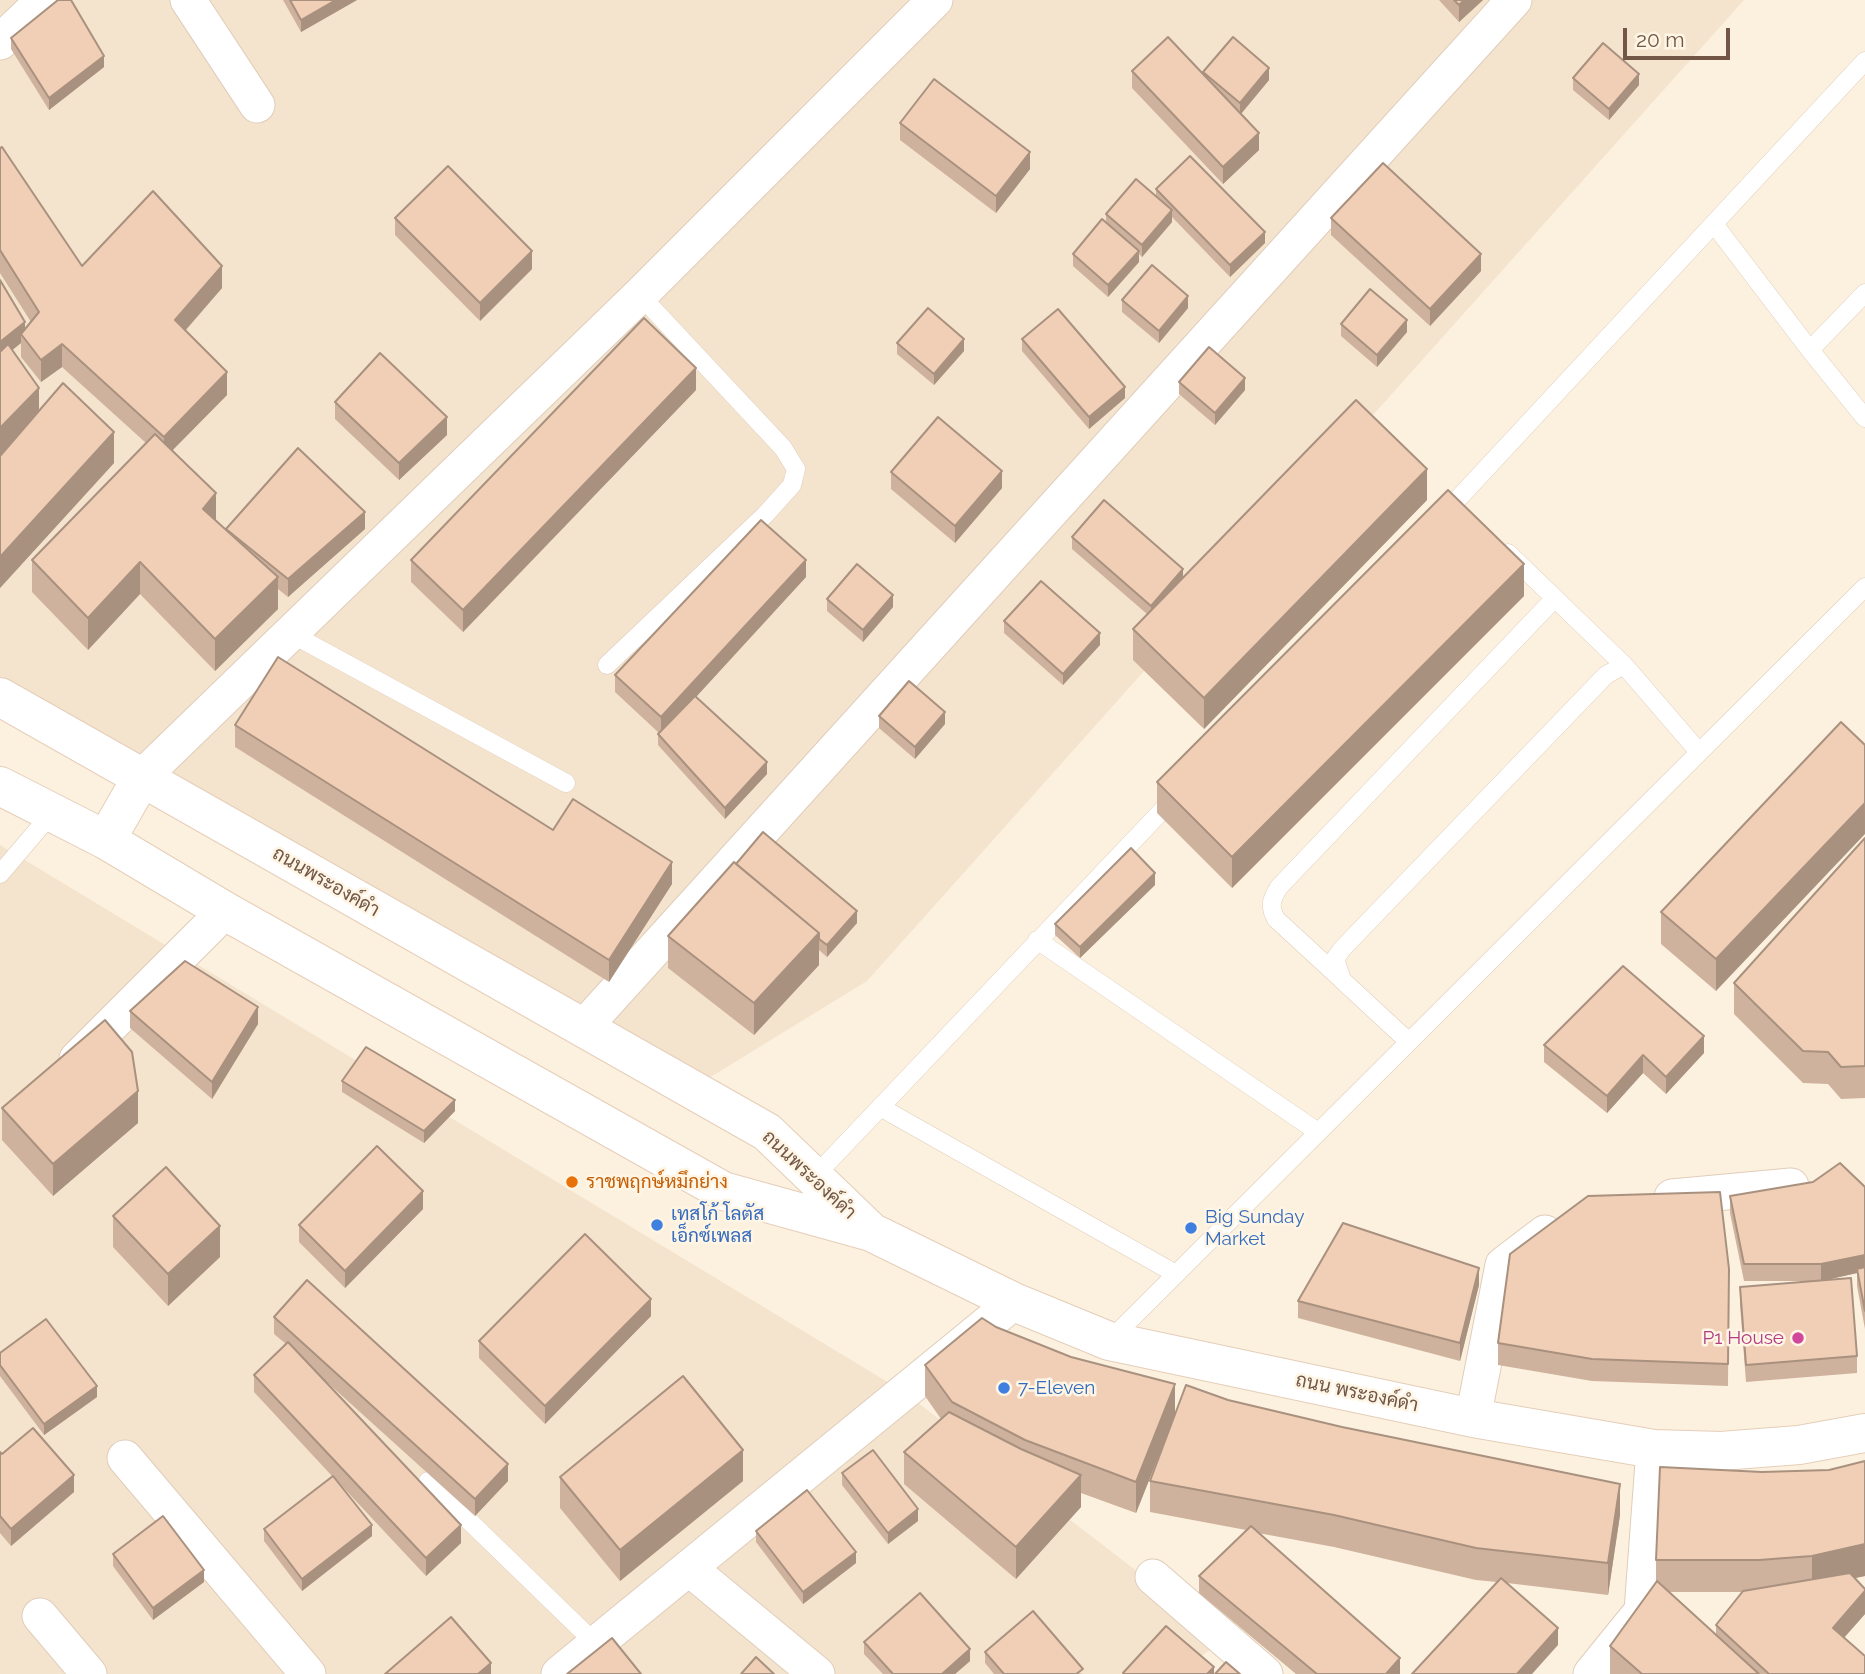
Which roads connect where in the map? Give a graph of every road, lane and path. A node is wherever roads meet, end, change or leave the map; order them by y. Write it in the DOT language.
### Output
graph roads {
  1 [pos="44,0"];
  2 [pos="188,0"];
  3 [pos="935,0"];
  4 [pos="1514,0"];
  5 [pos="0,42"];
  6 [pos="1865,61"];
  7 [pos="257,105"];
  8 [pos="1714,224"];
  9 [pos="1865,293"];
  10 [pos="640,295"];
  11 [pos="1810,350"];
  12 [pos="1865,418"];
  13 [pos="1427,533"];
  14 [pos="1495,541"];
  15 [pos="1865,587"];
  16 [pos="1555,598"];
  17 [pos="290,633"];
  18 [pos="607,665"];
  19 [pos="1624,665"];
  20 [pos="0,697"];
  21 [pos="1699,752"];
  22 [pos="142,777"];
  23 [pos="1189,781"];
  24 [pos="566,783"];
  25 [pos="0,786"];
  26 [pos="52,813"];
  27 [pos="106,840"];
  28 [pos="0,874"];
  29 [pos="225,911"];
  30 [pos="1037,940"];
  31 [pos="1342,980"];
  32 [pos="583,1028"];
  33 [pos="1409,1042"];
  34 [pos="50,1085"];
  35 [pos="880,1107"];
  36 [pos="1318,1132"];
  37 [pos="814,1177"];
  38 [pos="1791,1186"];
  39 [pos="1646,1200"];
  40 [pos="1569,1215"];
  41 [pos="871,1232"];
  42 [pos="1176,1274"];
  43 [pos="1014,1302"];
  44 [pos="1110,1341"];
  45 [pos="1473,1418"];
  46 [pos="1865,1433"];
  47 [pos="1654,1449"];
  48 [pos="125,1458"];
  49 [pos="428,1481"];
  50 [pos="690,1569"];
  51 [pos="1153,1577"];
  52 [pos="40,1616"];
  53 [pos="596,1644"];
  54 [pos="89,1674"];
  55 [pos="308,1674"];
  56 [pos="559,1674"];
  57 [pos="817,1674"];
  58 [pos="1265,1674"];
  59 [pos="1591,1674"];
  1 -- 5 [label="street"];
  2 -- 7 [label="street"];
  3 -- 10 [label="street"];
  4 -- 32 [label="street"];
  6 -- 8 [label="lane"];
  8 -- 11 [label="lane"];
  8 -- 13 [label="lane"];
  9 -- 11 [label="lane"];
  10 -- 17 [label="street"];
  10 -- 18 [label="lane"];
  11 -- 12 [label="lane"];
  14 -- 16 [label="lane"];
  15 -- 21 [label="lane"];
  16 -- 19 [label="lane"];
  16 -- 31 [label="lane"];
  17 -- 22 [label="street"];
  17 -- 24 [label="lane"];
  19 -- 21 [label="lane"];
  19 -- 31 [label="lane"];
  20 -- 22 [label="street, ถนนพระองค์ดำ"];
  21 -- 33 [label="lane"];
  22 -- 27 [label="street"];
  22 -- 32 [label="street, ถนนพระองค์ดำ"];
  23 -- 30 [label="lane"];
  25 -- 26 [label="street, ถนนพระองค์ดำ"];
  26 -- 27 [label="street, ถนนพระองค์ดำ"];
  26 -- 28 [label="lane"];
  27 -- 29 [label="street, ถนนพระองค์ดำ"];
  29 -- 34 [label="street"];
  29 -- 41 [label="street, ถนนพระองค์ดำ"];
  30 -- 35 [label="lane"];
  30 -- 36 [label="lane"];
  31 -- 33 [label="lane"];
  32 -- 37 [label="street, ถนนพระองค์ดำ"];
  33 -- 36 [label="lane"];
  35 -- 37 [label="lane"];
  35 -- 42 [label="lane"];
  36 -- 42 [label="lane"];
  37 -- 41 [label="street, ถนนพระองค์ดำ"];
  38 -- 39 [label="street"];
  40 -- 45 [label="street"];
  41 -- 43 [label="street, ถนน พระองค์ดำ"];
  42 -- 44 [label="lane"];
  43 -- 44 [label="street, ถนน พระองค์ดำ"];
  43 -- 50 [label="street"];
  44 -- 45 [label="street, ถนน พระองค์ดำ"];
  45 -- 47 [label="street, ถนน พระองค์ดำ"];
  46 -- 47 [label="street, ถนน พระองค์ดำ"];
  47 -- 59 [label="street"];
  48 -- 55 [label="street"];
  49 -- 53 [label="lane"];
  50 -- 53 [label="street"];
  50 -- 57 [label="street"];
  51 -- 58 [label="street"];
  52 -- 54 [label="street"];
  53 -- 56 [label="street"];
}
